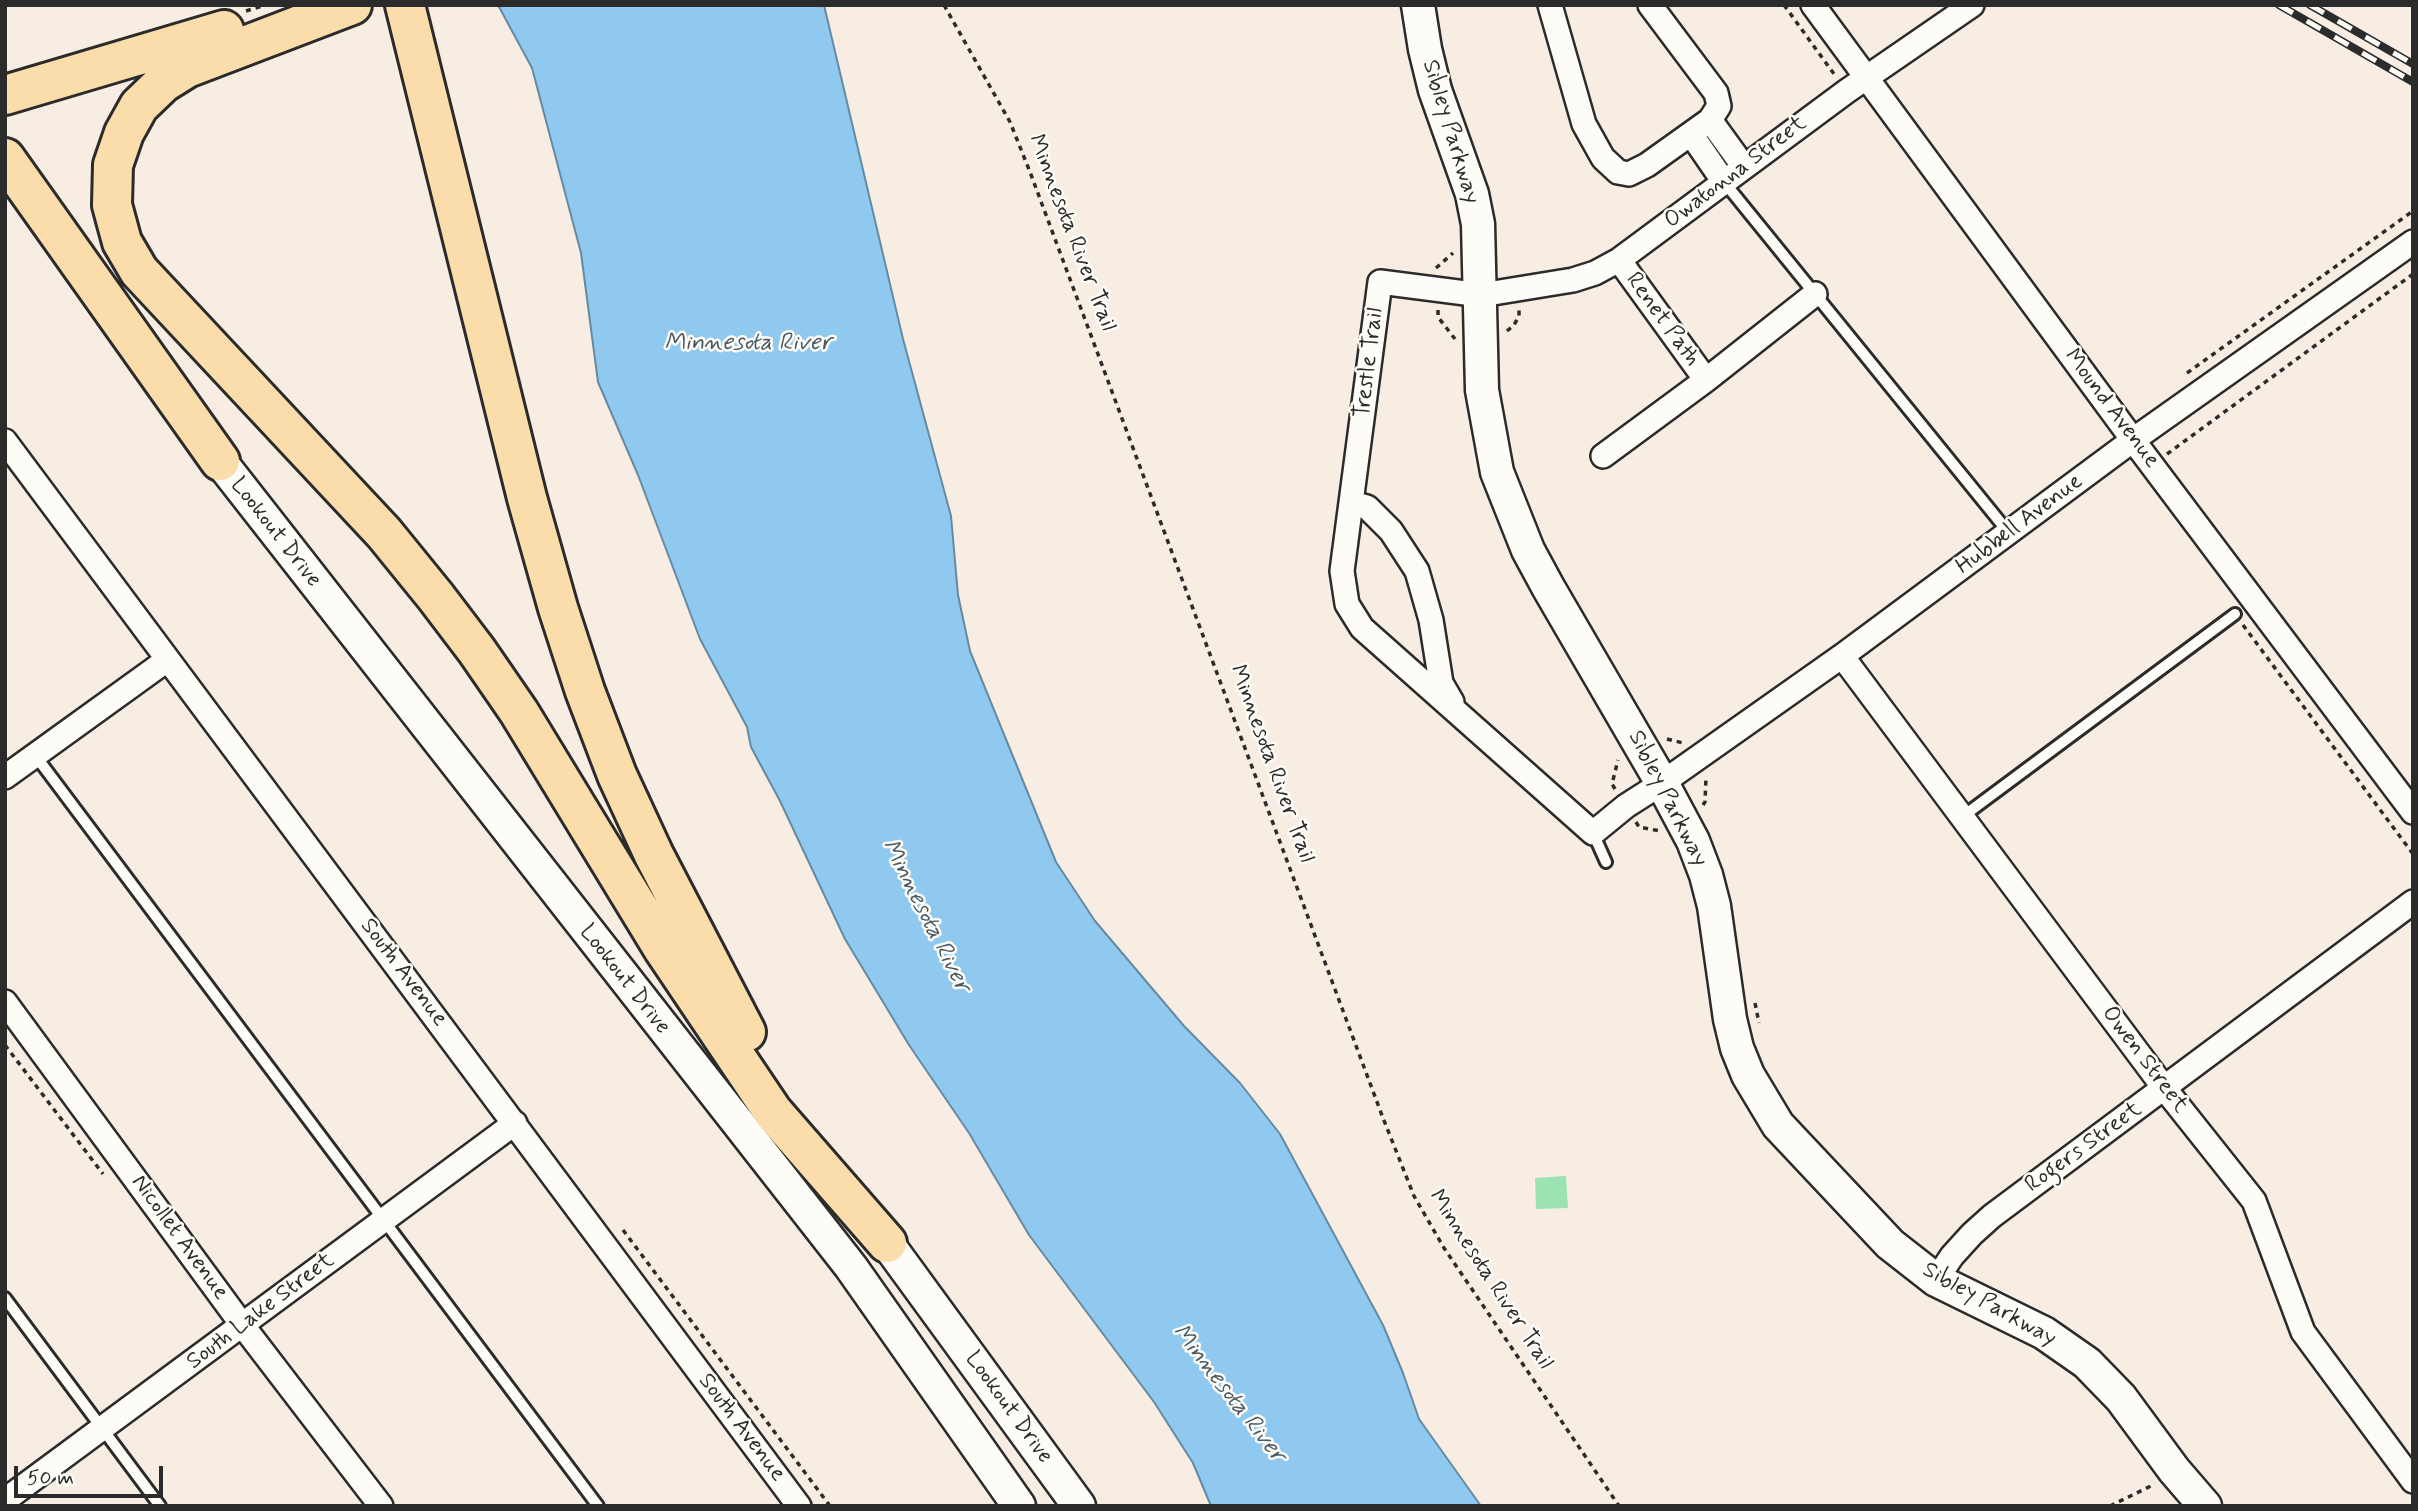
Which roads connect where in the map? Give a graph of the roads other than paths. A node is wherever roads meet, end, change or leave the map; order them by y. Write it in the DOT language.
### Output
graph roads {
  1 [pos="405,5"];
  2 [pos="1418,5"];
  3 [pos="1550,5"];
  4 [pos="1650,5"];
  5 [pos="1813,5"];
  6 [pos="1972,5"];
  7 [pos="334,7"];
  8 [pos="1866,78"];
  9 [pos="19,91"];
  10 [pos="1710,120"];
  11 [pos="1690,134"];
  12 [pos="5,158"];
  13 [pos="1744,167"];
  14 [pos="5,181"];
  15 [pos="1724,182"];
  16 [pos="2413,242"];
  17 [pos="1619,260"];
  18 [pos="1815,293"];
  19 [pos="1481,295"];
  20 [pos="1706,380"];
  21 [pos="2133,440"];
  22 [pos="5,441"];
  23 [pos="1603,456"];
  24 [pos="219,461"];
  25 [pos="1352,503"];
  26 [pos="2009,533"];
  27 [pos="2235,614"];
  28 [pos="1842,656"];
  29 [pos="167,660"];
  30 [pos="1457,711"];
  31 [pos="36,755"];
  32 [pos="5,777"];
  33 [pos="1662,783"];
  34 [pos="2413,811"];
  35 [pos="1962,817"];
  36 [pos="1594,833"];
  37 [pos="1606,862"];
  38 [pos="2413,902"];
  39 [pos="5,1002"];
  40 [pos="2165,1089"];
  41 [pos="515,1123"];
  42 [pos="385,1220"];
  43 [pos="887,1243"];
  44 [pos="1936,1280"];
  45 [pos="5,1298"];
  46 [pos="243,1326"];
  47 [pos="103,1429"];
  48 [pos="2413,1481"];
  49 [pos="5,1500"];
  50 [pos="160,1506"];
  51 [pos="381,1506"];
  52 [pos="598,1506"];
  53 [pos="799,1506"];
  54 [pos="1020,1506"];
  55 [pos="1079,1506"];
  56 [pos="2204,1506"];
  1 -- 43 [label="highway"];
  2 -- 19 [label="street, Sibley Parkway"];
  3 -- 11 [label="street"];
  4 -- 10 [label="street"];
  5 -- 8 [label="street, Mound Avenue"];
  6 -- 8 [label="street, Owatonna Street"];
  7 -- 9 [label="highway"];
  7 -- 43 [label="highway"];
  8 -- 13 [label="street, Owatonna Street"];
  8 -- 21 [label="street, Mound Avenue"];
  10 -- 11 [label="street"];
  10 -- 13 [label="street"];
  11 -- 15 [label="street"];
  12 -- 24 [label="highway"];
  13 -- 15 [label="street, Owatonna Street"];
  14 -- 24 [label="highway"];
  15 -- 17 [label="street, Owatonna Street"];
  15 -- 18 [label="lane"];
  16 -- 21 [label="street, Hubbell Avenue"];
  17 -- 19 [label="street, Owatonna Street"];
  17 -- 20 [label="street, Renet Path"];
  18 -- 20 [label="street, Renet Path"];
  18 -- 26 [label="lane"];
  19 -- 25 [label="street, Trestle Trail"];
  19 -- 33 [label="street, Sibley Parkway"];
  20 -- 23 [label="street, Renet Path"];
  21 -- 26 [label="street, Hubbell Avenue"];
  21 -- 34 [label="street, Mound Avenue"];
  22 -- 29 [label="street, South Avenue"];
  24 -- 54 [label="street, Lookout Drive"];
  25 -- 30 [label="street, Trestle Trail"];
  25 -- 30 [label="street, Trestle Trail"];
  26 -- 28 [label="street, Hubbell Avenue"];
  27 -- 35 [label="lane"];
  28 -- 33 [label="street, Hubbell Avenue"];
  28 -- 35 [label="street, Owen Street"];
  29 -- 31 [label="street"];
  29 -- 41 [label="street, South Avenue"];
  30 -- 36 [label="street, Trestle Trail"];
  31 -- 32 [label="street"];
  31 -- 42 [label="lane"];
  33 -- 36 [label="street, Hubbell Avenue"];
  33 -- 44 [label="street, Sibley Parkway"];
  35 -- 40 [label="street, Owen Street"];
  36 -- 37 [label="lane"];
  38 -- 40 [label="street, Rogers Street"];
  39 -- 46 [label="street, Nicollet Avenue"];
  40 -- 44 [label="street, Rogers Street"];
  40 -- 48 [label="street, Owen Street"];
  41 -- 42 [label="street, South Lake Street"];
  41 -- 53 [label="street, South Avenue"];
  42 -- 46 [label="street, South Lake Street"];
  42 -- 52 [label="lane"];
  43 -- 55 [label="street, Lookout Drive"];
  44 -- 56 [label="street, Sibley Parkway"];
  45 -- 47 [label="lane"];
  46 -- 47 [label="street, South Lake Street"];
  46 -- 51 [label="street, Nicollet Avenue"];
  47 -- 49 [label="street, South Lake Street"];
  47 -- 50 [label="lane"];
}
